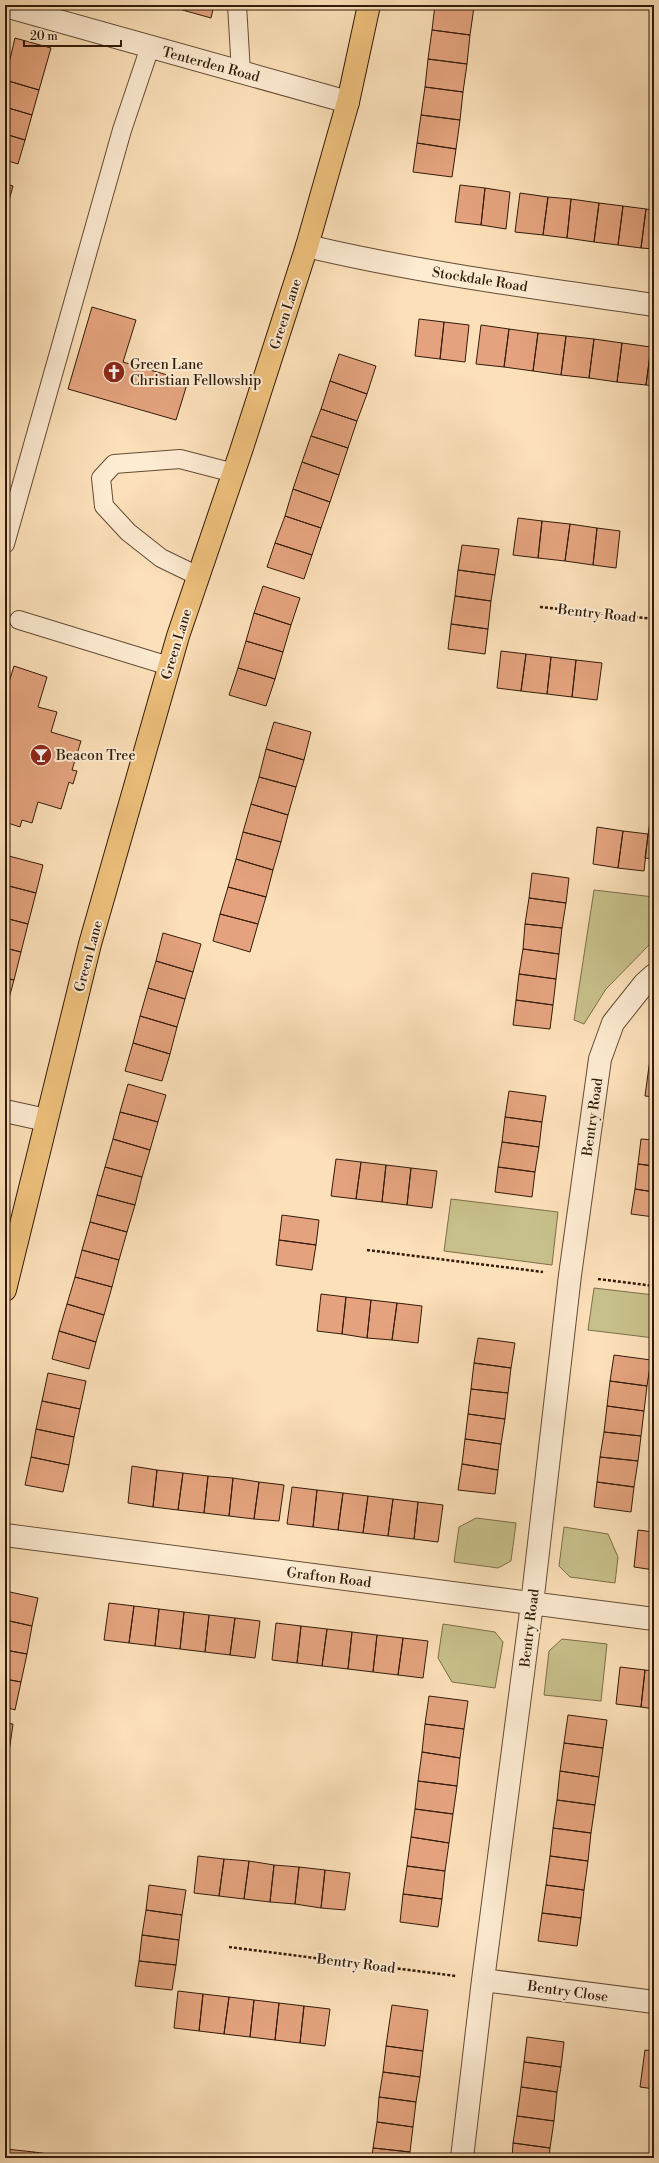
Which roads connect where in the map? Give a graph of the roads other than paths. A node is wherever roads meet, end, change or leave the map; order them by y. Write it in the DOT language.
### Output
graph roads {
  1 [pos="237,5"];
  2 [pos="370,5"];
  3 [pos="5,6"];
  4 [pos="150,47"];
  5 [pos="241,72"];
  6 [pos="348,102"];
  7 [pos="307,246"];
  8 [pos="654,305"];
  9 [pos="234,473"];
  10 [pos="5,544"];
  11 [pos="198,576"];
  12 [pos="19,620"];
  13 [pos="169,666"];
  14 [pos="654,975"];
  15 [pos="5,1111"];
  16 [pos="46,1120"];
  17 [pos="5,1290"];
  18 [pos="5,1535"];
  19 [pos="532,1604"];
  20 [pos="654,1619"];
  21 [pos="483,1980"];
  22 [pos="654,2002"];
  23 [pos="462,2158"];
  1 -- 5 [label="lane"];
  2 -- 6 [label="main road, Green Lane"];
  3 -- 4 [label="street, Tenterden Road"];
  4 -- 5 [label="street, Tenterden Road"];
  4 -- 10 [label="lane"];
  5 -- 6 [label="street, Tenterden Road"];
  6 -- 7 [label="main road, Green Lane"];
  7 -- 8 [label="street, Stockdale Road"];
  7 -- 9 [label="main road, Green Lane"];
  9 -- 11 [label="main road, Green Lane"];
  9 -- 11 [label="lane"];
  11 -- 13 [label="main road, Green Lane"];
  12 -- 13 [label="lane"];
  13 -- 16 [label="main road, Green Lane"];
  14 -- 19 [label="street, Bentry Road"];
  15 -- 16 [label="street"];
  16 -- 17 [label="main road, Green Lane"];
  18 -- 19 [label="street, Grafton Road"];
  19 -- 20 [label="street, Grafton Road"];
  19 -- 21 [label="street, Bentry Road"];
  21 -- 22 [label="street, Bentry Close"];
  21 -- 23 [label="street, Bentry Road"];
}
